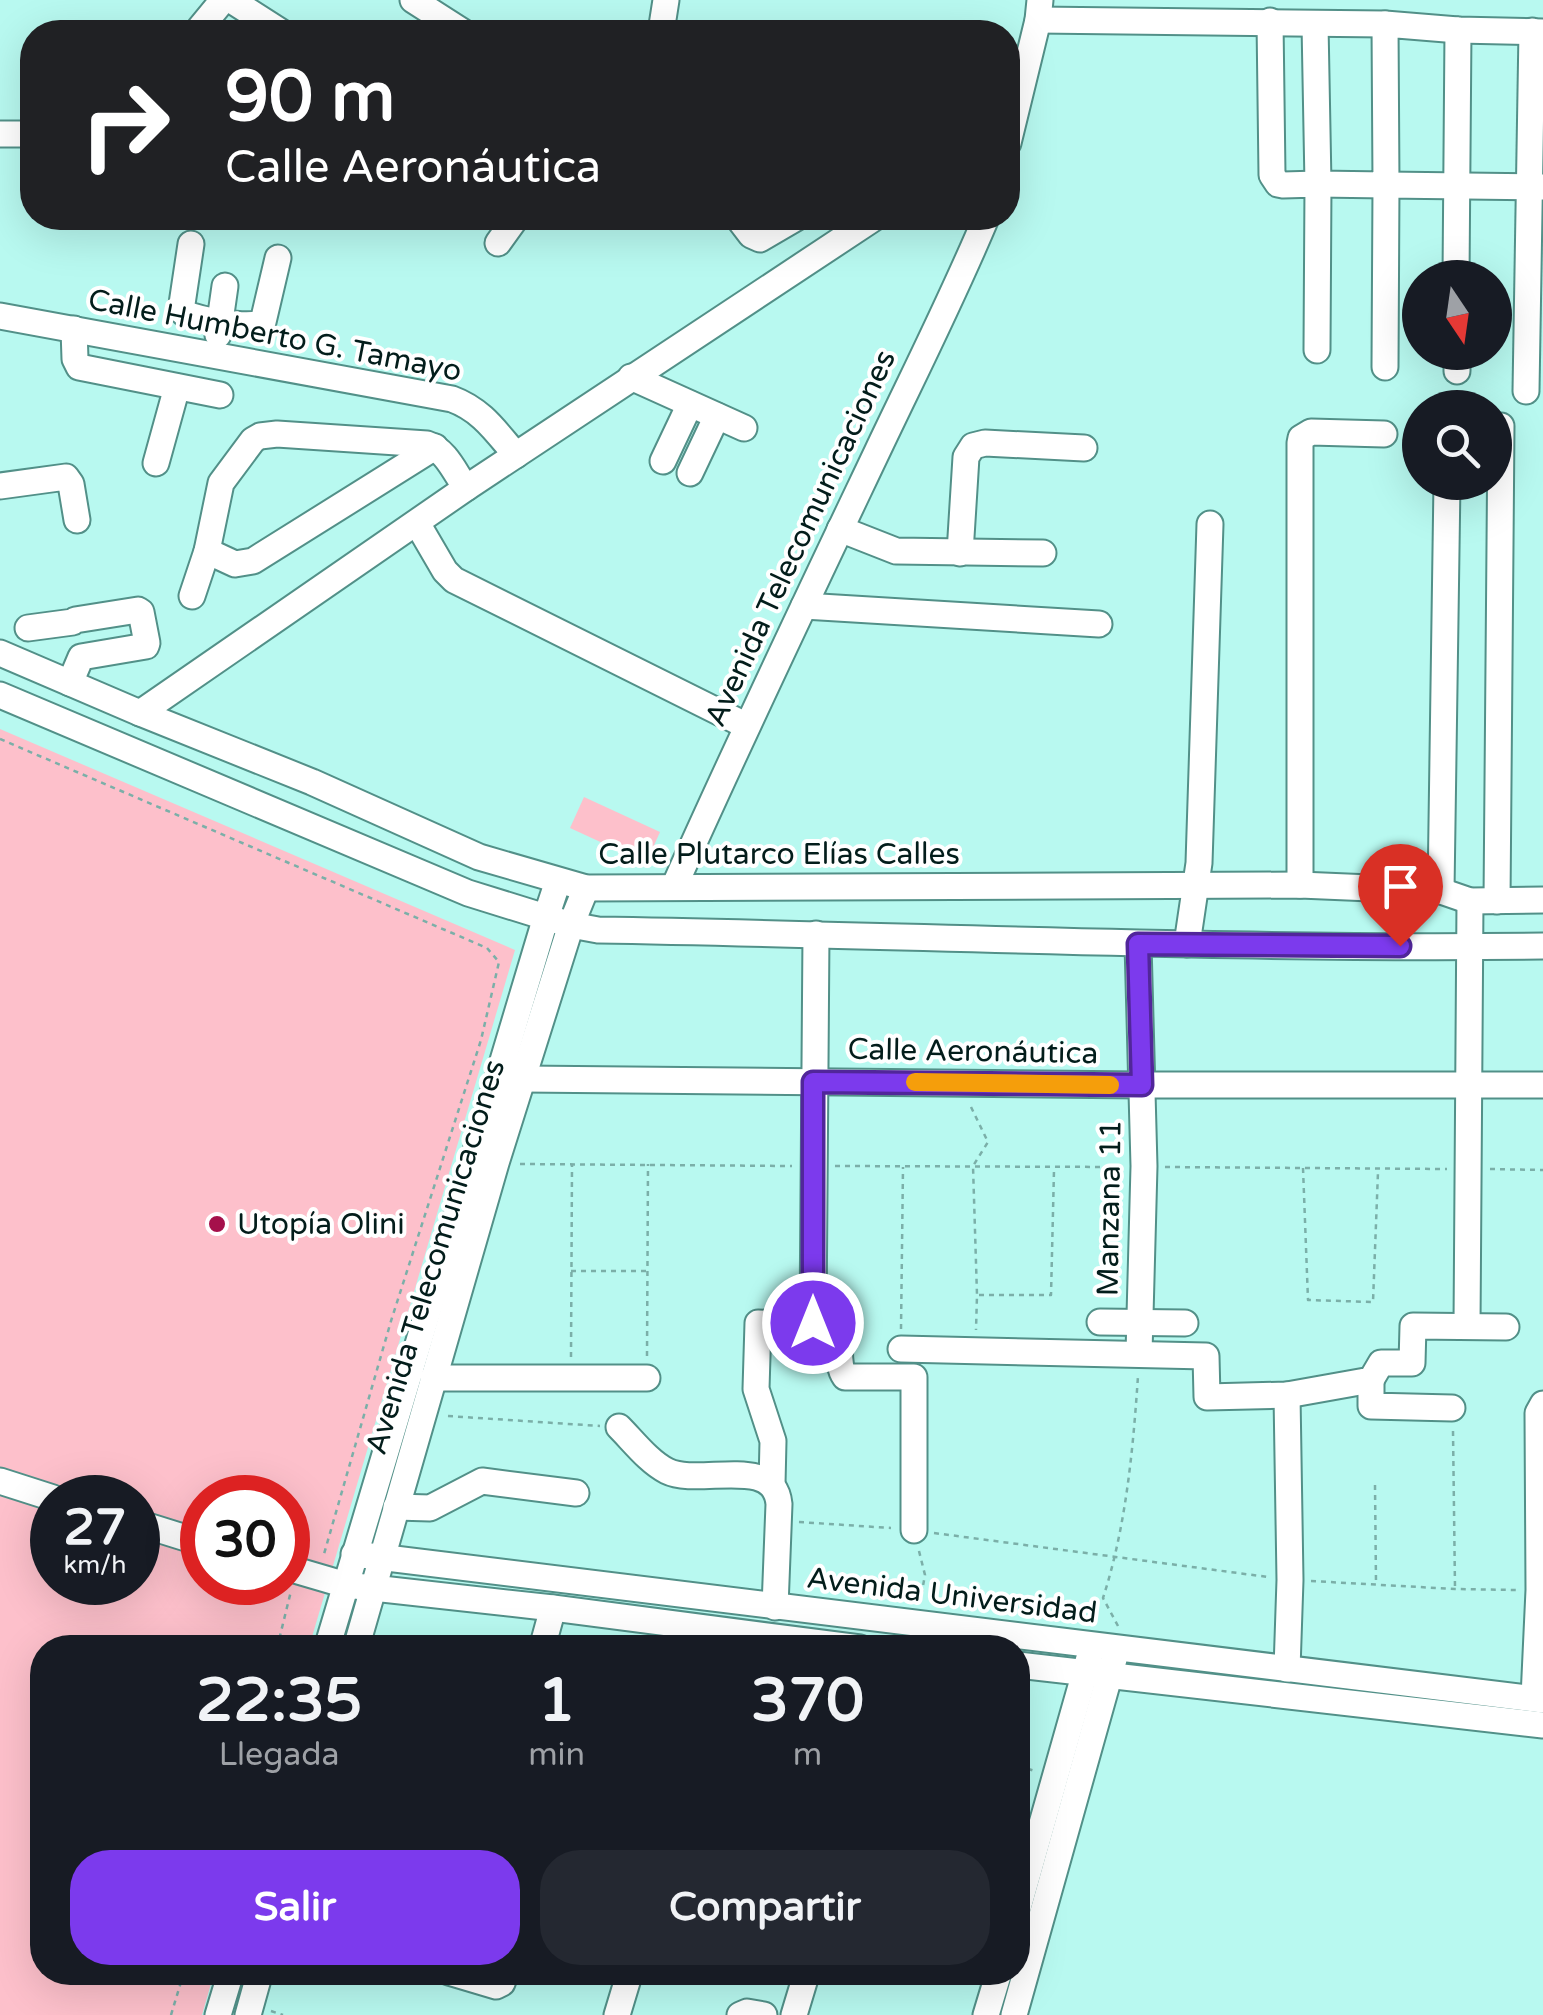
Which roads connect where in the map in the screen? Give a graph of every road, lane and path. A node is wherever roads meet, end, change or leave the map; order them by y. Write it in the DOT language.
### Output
graph roads {
  1 [pos="222,0"];
  2 [pos="231,0"];
  3 [pos="415,1"];
  4 [pos="1039,10"];
  5 [pos="206,20"];
  6 [pos="263,20"];
  7 [pos="444,20"];
  8 [pos="1270,22"];
  9 [pos="1315,24"];
  10 [pos="1386,24"];
  11 [pos="1458,30"];
  12 [pos="1537,31"];
  13 [pos="1020,88"];
  14 [pos="1318,184"];
  15 [pos="1386,185"];
  16 [pos="1456,187"];
  17 [pos="1536,187"];
  18 [pos="507,230"];
  19 [pos="747,230"];
  20 [pos="775,230"];
  21 [pos="802,230"];
  22 [pos="856,230"];
  23 [pos="981,230"];
  24 [pos="498,243"];
  25 [pos="190,244"];
  26 [pos="817,255"];
  27 [pos="278,258"];
  28 [pos="1456,260"];
  29 [pos="225,286"];
  30 [pos="0,316"];
  31 [pos="220,321"];
  32 [pos="74,329"];
  33 [pos="1317,350"];
  34 [pos="217,354"];
  35 [pos="1385,366"];
  36 [pos="631,377"];
  37 [pos="177,387"];
  38 [pos="1526,391"];
  39 [pos="220,395"];
  40 [pos="690,404"];
  41 [pos="717,416"];
  42 [pos="744,428"];
  43 [pos="1384,434"];
  44 [pos="435,446"];
  45 [pos="1084,448"];
  46 [pos="516,455"];
  47 [pos="663,461"];
  48 [pos="156,463"];
  49 [pos="690,473"];
  50 [pos="0,486"];
  51 [pos="466,488"];
  52 [pos="1448,500"];
  53 [pos="1500,500"];
  54 [pos="77,520"];
  55 [pos="417,523"];
  56 [pos="1210,524"];
  57 [pos="840,529"];
  58 [pos="207,551"];
  59 [pos="960,553"];
  60 [pos="1042,553"];
  61 [pos="192,596"];
  62 [pos="804,606"];
  63 [pos="73,622"];
  64 [pos="1099,624"];
  65 [pos="28,628"];
  66 [pos="0,653"];
  67 [pos="81,657"];
  68 [pos="70,683"];
  69 [pos="0,695"];
  70 [pos="140,713"];
  71 [pos="746,726"];
  72 [pos="0,739"];
  73 [pos="558,881"];
  74 [pos="1300,885"];
  75 [pos="1194,886"];
  76 [pos="586,888"];
  77 [pos="674,888"];
  78 [pos="1441,892"];
  79 [pos="1470,900"];
  80 [pos="1543,900"];
  81 [pos="1497,901"];
  82 [pos="546,917"];
  83 [pos="571,925"];
  84 [pos="816,934"];
  85 [pos="1138,944"];
  86 [pos="1187,944"];
  87 [pos="1543,946"];
  88 [pos="1471,947"];
  89 [pos="522,1078"];
  90 [pos="813,1082"];
  91 [pos="959,1083"];
  92 [pos="1142,1085"];
  93 [pos="1470,1085"];
  94 [pos="1543,1085"];
  95 [pos="496,1163"];
  96 [pos="572,1164"];
  97 [pos="648,1164"];
  98 [pos="813,1166"];
  99 [pos="903,1166"];
  100 [pos="973,1166"];
  101 [pos="1144,1166"];
  102 [pos="1303,1167"];
  103 [pos="1054,1168"];
  104 [pos="1378,1169"];
  105 [pos="1468,1169"];
  106 [pos="1543,1170"];
  107 [pos="571,1271"];
  108 [pos="648,1271"];
  109 [pos="977,1294"];
  110 [pos="1100,1322"];
  111 [pos="1140,1322"];
  112 [pos="1185,1322"];
  113 [pos="813,1323"];
  114 [pos="1467,1326"];
  115 [pos="1506,1327"];
  116 [pos="901,1349"];
  117 [pos="975,1352"];
  118 [pos="1140,1353"];
  119 [pos="432,1378"];
  120 [pos="647,1378"];
  121 [pos="571,1379"];
  122 [pos="1371,1380"];
  123 [pos="1286,1395"];
  124 [pos="1543,1404"];
  125 [pos="1452,1408"];
  126 [pos="422,1414"];
  127 [pos="619,1427"];
  128 [pos="0,1481"];
  129 [pos="772,1484"];
  130 [pos="1375,1485"];
  131 [pos="30,1490"];
  132 [pos="576,1492"];
  133 [pos="396,1507"];
  134 [pos="778,1520"];
  135 [pos="914,1530"];
  136 [pos="354,1554"];
  137 [pos="382,1558"];
  138 [pos="1116,1558"];
  139 [pos="310,1562"];
  140 [pos="310,1575"];
  141 [pos="1290,1580"];
  142 [pos="1376,1584"];
  143 [pos="346,1585"];
  144 [pos="373,1587"];
  145 [pos="1455,1589"];
  146 [pos="1540,1604"];
  147 [pos="285,1605"];
  148 [pos="775,1607"];
  149 [pos="553,1608"];
  150 [pos="916,1624"];
  151 [pos="280,1635"];
  152 [pos="331,1635"];
  153 [pos="360,1635"];
  154 [pos="546,1635"];
  155 [pos="705,1635"];
  156 [pos="1015,1635"];
  157 [pos="1030,1637"];
  158 [pos="1105,1645"];
  159 [pos="1030,1666"];
  160 [pos="1287,1668"];
  161 [pos="1098,1674"];
  162 [pos="1539,1699"];
  163 [pos="1543,1726"];
  164 [pos="1030,1873"];
  165 [pos="1030,1950"];
  166 [pos="180,1985"];
  167 [pos="227,1985"];
  168 [pos="256,1985"];
  169 [pos="626,1985"];
  170 [pos="798,1985"];
  171 [pos="995,1985"];
  172 [pos="1021,1985"];
  173 [pos="171,2015"];
  174 [pos="218,2015"];
  175 [pos="248,2015"];
  176 [pos="617,2015"];
  177 [pos="740,2015"];
  178 [pos="764,2015"];
  179 [pos="794,2015"];
  180 [pos="986,2015"];
  181 [pos="1014,2015"];
  1 -- 5 [label="street"];
  2 -- 6 [label="street"];
  3 -- 7 [label="street"];
  4 -- 8 [label="street"];
  4 -- 13 [label="street"];
  8 -- 9 [label="street"];
  8 -- 14 [label="street"];
  9 -- 10 [label="street"];
  9 -- 14 [label="street"];
  10 -- 11 [label="street"];
  10 -- 15 [label="street"];
  11 -- 12 [label="street"];
  11 -- 16 [label="street"];
  12 -- 17 [label="street"];
  14 -- 15 [label="street"];
  14 -- 33 [label="street"];
  15 -- 16 [label="street"];
  15 -- 35 [label="street"];
  16 -- 17 [label="street"];
  16 -- 28 [label="street"];
  17 -- 38 [label="street"];
  18 -- 24 [label="street"];
  19 -- 20 [label="street"];
  21 -- 26 [label="street"];
  22 -- 26 [label="street"];
  23 -- 57 [label="street, Avenida Telecomunicaciones"];
  25 -- 31 [label="street"];
  26 -- 36 [label="street"];
  27 -- 31 [label="street"];
  29 -- 31 [label="street"];
  30 -- 32 [label="street, Calle Humberto G. Tamayo"];
  31 -- 34 [label="street"];
  32 -- 34 [label="street, Calle Humberto G. Tamayo"];
  32 -- 37 [label="street"];
  34 -- 46 [label="street, Calle Humberto G. Tamayo"];
  36 -- 40 [label="street"];
  36 -- 46 [label="street"];
  37 -- 39 [label="street"];
  37 -- 48 [label="street"];
  40 -- 41 [label="street"];
  40 -- 47 [label="street"];
  41 -- 42 [label="street"];
  41 -- 49 [label="street"];
  43 -- 74 [label="street"];
  44 -- 51 [label="street"];
  44 -- 58 [label="street"];
  44 -- 58 [label="street"];
  45 -- 59 [label="street"];
  46 -- 51 [label="street"];
  50 -- 54 [label="street"];
  51 -- 55 [label="street"];
  52 -- 78 [label="street"];
  53 -- 81 [label="street"];
  55 -- 70 [label="street"];
  55 -- 71 [label="street"];
  56 -- 75 [label="street"];
  57 -- 59 [label="street"];
  57 -- 62 [label="street, Avenida Telecomunicaciones"];
  58 -- 61 [label="street"];
  59 -- 60 [label="street"];
  62 -- 64 [label="street"];
  62 -- 71 [label="street, Avenida Telecomunicaciones"];
  63 -- 65 [label="street"];
  63 -- 67 [label="street"];
  63 -- 67 [label="street"];
  66 -- 68 [label="street, Calle Plutarco Elías Calles"];
  67 -- 68 [label="street"];
  68 -- 70 [label="street, Calle Plutarco Elías Calles"];
  69 -- 82 [label="street"];
  70 -- 73 [label="street, Calle Plutarco Elías Calles"];
  71 -- 77 [label="street, Avenida Telecomunicaciones"];
  72 -- 139 [label="path"];
  73 -- 76 [label="street, Calle Plutarco Elías Calles"];
  73 -- 82 [label="street, Avenida Telecomunicaciones"];
  74 -- 75 [label="street, Calle Plutarco Elías Calles"];
  74 -- 78 [label="street, Calle Plutarco Elías Calles"];
  75 -- 77 [label="street, Calle Plutarco Elías Calles"];
  75 -- 86 [label="street"];
  76 -- 77 [label="street, Calle Plutarco Elías Calles"];
  76 -- 83 [label="street, Avenida Telecomunicaciones"];
  78 -- 79 [label="street, Calle Plutarco Elías Calles"];
  79 -- 81 [label="street, Calle Plutarco Elías Calles"];
  79 -- 88 [label="street"];
  80 -- 81 [label="street, Calle Plutarco Elías Calles"];
  82 -- 83 [label="street"];
  82 -- 136 [label="street, Avenida Telecomunicaciones"];
  83 -- 84 [label="street"];
  83 -- 89 [label="street, Avenida Telecomunicaciones"];
  84 -- 85 [label="street"];
  84 -- 90 [label="street"];
  85 -- 86 [label="street"];
  85 -- 92 [label="street, Manzana 11"];
  86 -- 88 [label="street"];
  87 -- 88 [label="street"];
  88 -- 93 [label="street"];
  89 -- 90 [label="street, Calle Aeronáutica"];
  89 -- 95 [label="street, Avenida Telecomunicaciones"];
  90 -- 91 [label="street, Calle Aeronáutica"];
  90 -- 98 [label="street"];
  91 -- 92 [label="street, Calle Aeronáutica"];
  91 -- 100 [label="path"];
  92 -- 93 [label="street, Calle Aeronáutica"];
  92 -- 101 [label="street, Manzana 11"];
  93 -- 94 [label="street, Calle Aeronáutica"];
  93 -- 105 [label="street"];
  95 -- 96 [label="path"];
  95 -- 119 [label="street, Avenida Telecomunicaciones"];
  96 -- 97 [label="path"];
  96 -- 107 [label="path"];
  97 -- 98 [label="path"];
  97 -- 108 [label="path"];
  98 -- 99 [label="path"];
  98 -- 113 [label="street"];
  99 -- 100 [label="path"];
  99 -- 116 [label="path"];
  100 -- 103 [label="path"];
  100 -- 109 [label="path"];
  101 -- 102 [label="path"];
  101 -- 103 [label="path"];
  101 -- 111 [label="street, Manzana 11"];
  102 -- 104 [label="path"];
  102 -- 104 [label="path"];
  103 -- 109 [label="path"];
  104 -- 105 [label="path"];
  105 -- 106 [label="path"];
  105 -- 114 [label="street"];
  107 -- 108 [label="path"];
  107 -- 121 [label="path"];
  108 -- 120 [label="path"];
  109 -- 117 [label="path"];
  110 -- 111 [label="street"];
  111 -- 112 [label="street"];
  111 -- 118 [label="street, Manzana 11"];
  113 -- 129 [label="street"];
  113 -- 135 [label="street"];
  114 -- 115 [label="street"];
  114 -- 122 [label="street"];
  116 -- 117 [label="street"];
  117 -- 118 [label="street"];
  118 -- 123 [label="street"];
  118 -- 138 [label="path"];
  119 -- 121 [label="street"];
  119 -- 126 [label="street, Avenida Telecomunicaciones"];
  120 -- 121 [label="street"];
  122 -- 123 [label="street"];
  122 -- 125 [label="street"];
  123 -- 141 [label="street"];
  124 -- 146 [label="street"];
  125 -- 145 [label="path"];
  126 -- 127 [label="path"];
  126 -- 133 [label="street, Avenida Telecomunicaciones"];
  127 -- 129 [label="street"];
  128 -- 131 [label="street"];
  129 -- 134 [label="street"];
  130 -- 142 [label="path"];
  132 -- 133 [label="street"];
  133 -- 137 [label="street, Avenida Telecomunicaciones"];
  134 -- 135 [label="path"];
  134 -- 148 [label="street"];
  135 -- 138 [label="path"];
  135 -- 150 [label="path"];
  136 -- 137 [label="street, Avenida Universidad"];
  136 -- 143 [label="street, Avenida Telecomunicaciones"];
  137 -- 144 [label="street, Avenida Telecomunicaciones"];
  137 -- 148 [label="street, Avenida Universidad"];
  138 -- 141 [label="path"];
  138 -- 158 [label="path"];
  140 -- 143 [label="street"];
  141 -- 142 [label="path"];
  141 -- 160 [label="street"];
  142 -- 145 [label="path"];
  143 -- 144 [label="street"];
  143 -- 152 [label="street, Avenida Telecomunicaciones"];
  144 -- 149 [label="street"];
  144 -- 153 [label="street, Avenida Telecomunicaciones"];
  145 -- 146 [label="path"];
  146 -- 162 [label="street"];
  147 -- 151 [label="path"];
  148 -- 150 [label="street, Avenida Universidad"];
  149 -- 154 [label="street"];
  149 -- 155 [label="street"];
  150 -- 156 [label="street, Avenida Universidad"];
  157 -- 158 [label="street, Avenida Universidad"];
  158 -- 160 [label="street, Avenida Universidad"];
  158 -- 161 [label="street"];
  159 -- 161 [label="street, Avenida Universidad"];
  160 -- 162 [label="street, Avenida Universidad"];
  161 -- 163 [label="street, Avenida Universidad"];
  161 -- 164 [label="street"];
  161 -- 165 [label="street"];
  166 -- 173 [label="path"];
  167 -- 174 [label="street"];
  168 -- 175 [label="street"];
  169 -- 176 [label="street"];
  170 -- 179 [label="street"];
  171 -- 180 [label="street"];
  172 -- 181 [label="street"];
  177 -- 178 [label="street"];
}
